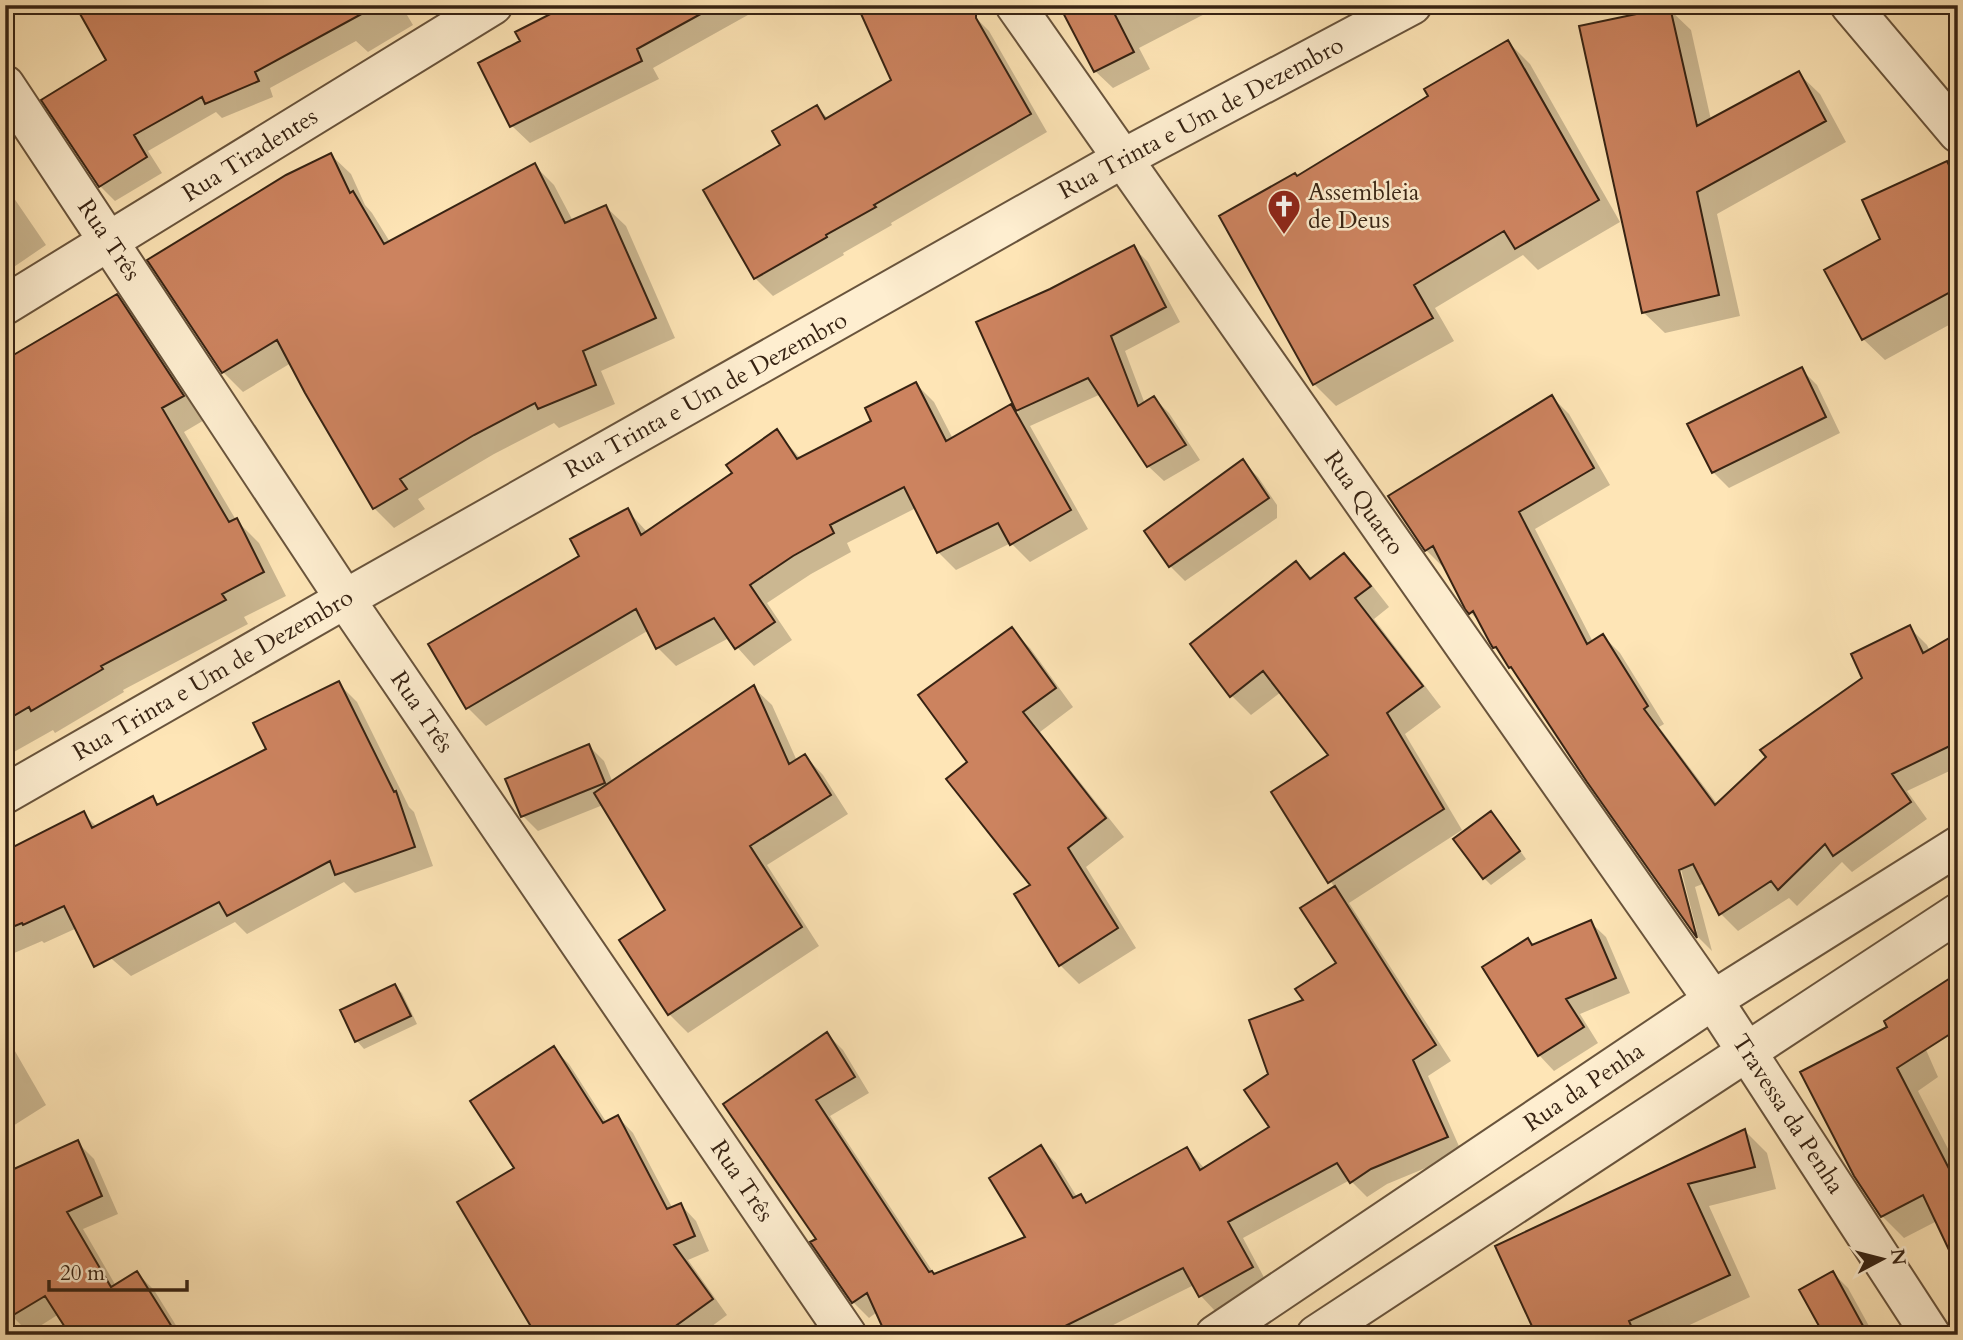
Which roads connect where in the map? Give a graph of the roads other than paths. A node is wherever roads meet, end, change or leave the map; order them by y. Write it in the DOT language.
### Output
graph roads {
  1 [pos="493,5"];
  2 [pos="1016,5"];
  3 [pos="1412,5"];
  4 [pos="1850,5"];
  5 [pos="5,85"];
  6 [pos="1958,133"];
  7 [pos="1122,159"];
  8 [pos="110,242"];
  9 [pos="5,305"];
  10 [pos="345,599"];
  11 [pos="5,794"];
  12 [pos="1958,846"];
  13 [pos="1958,913"];
  14 [pos="1713,1000"];
  15 [pos="1748,1051"];
  16 [pos="846,1335"];
  17 [pos="1215,1335"];
  18 [pos="1316,1335"];
  19 [pos="1931,1335"];
  1 -- 8 [label="street, Rua Tiradentes"];
  2 -- 7 [label="street, Rua Quatro"];
  3 -- 7 [label="street, Rua Trinta e Um de Dezembro"];
  4 -- 6 [label="street"];
  5 -- 8 [label="street, Rua Três"];
  7 -- 10 [label="street, Rua Trinta e Um de Dezembro"];
  7 -- 14 [label="street, Rua Quatro"];
  8 -- 9 [label="street, Rua Tiradentes"];
  8 -- 10 [label="street, Rua Três"];
  10 -- 11 [label="street, Rua Trinta e Um de Dezembro"];
  10 -- 16 [label="street, Rua Três"];
  12 -- 14 [label="street, Rua da Penha"];
  13 -- 15 [label="street"];
  14 -- 15 [label="street, Travessa da Penha"];
  14 -- 17 [label="street, Rua da Penha"];
  15 -- 18 [label="street"];
  15 -- 19 [label="street, Travessa da Penha"];
}
